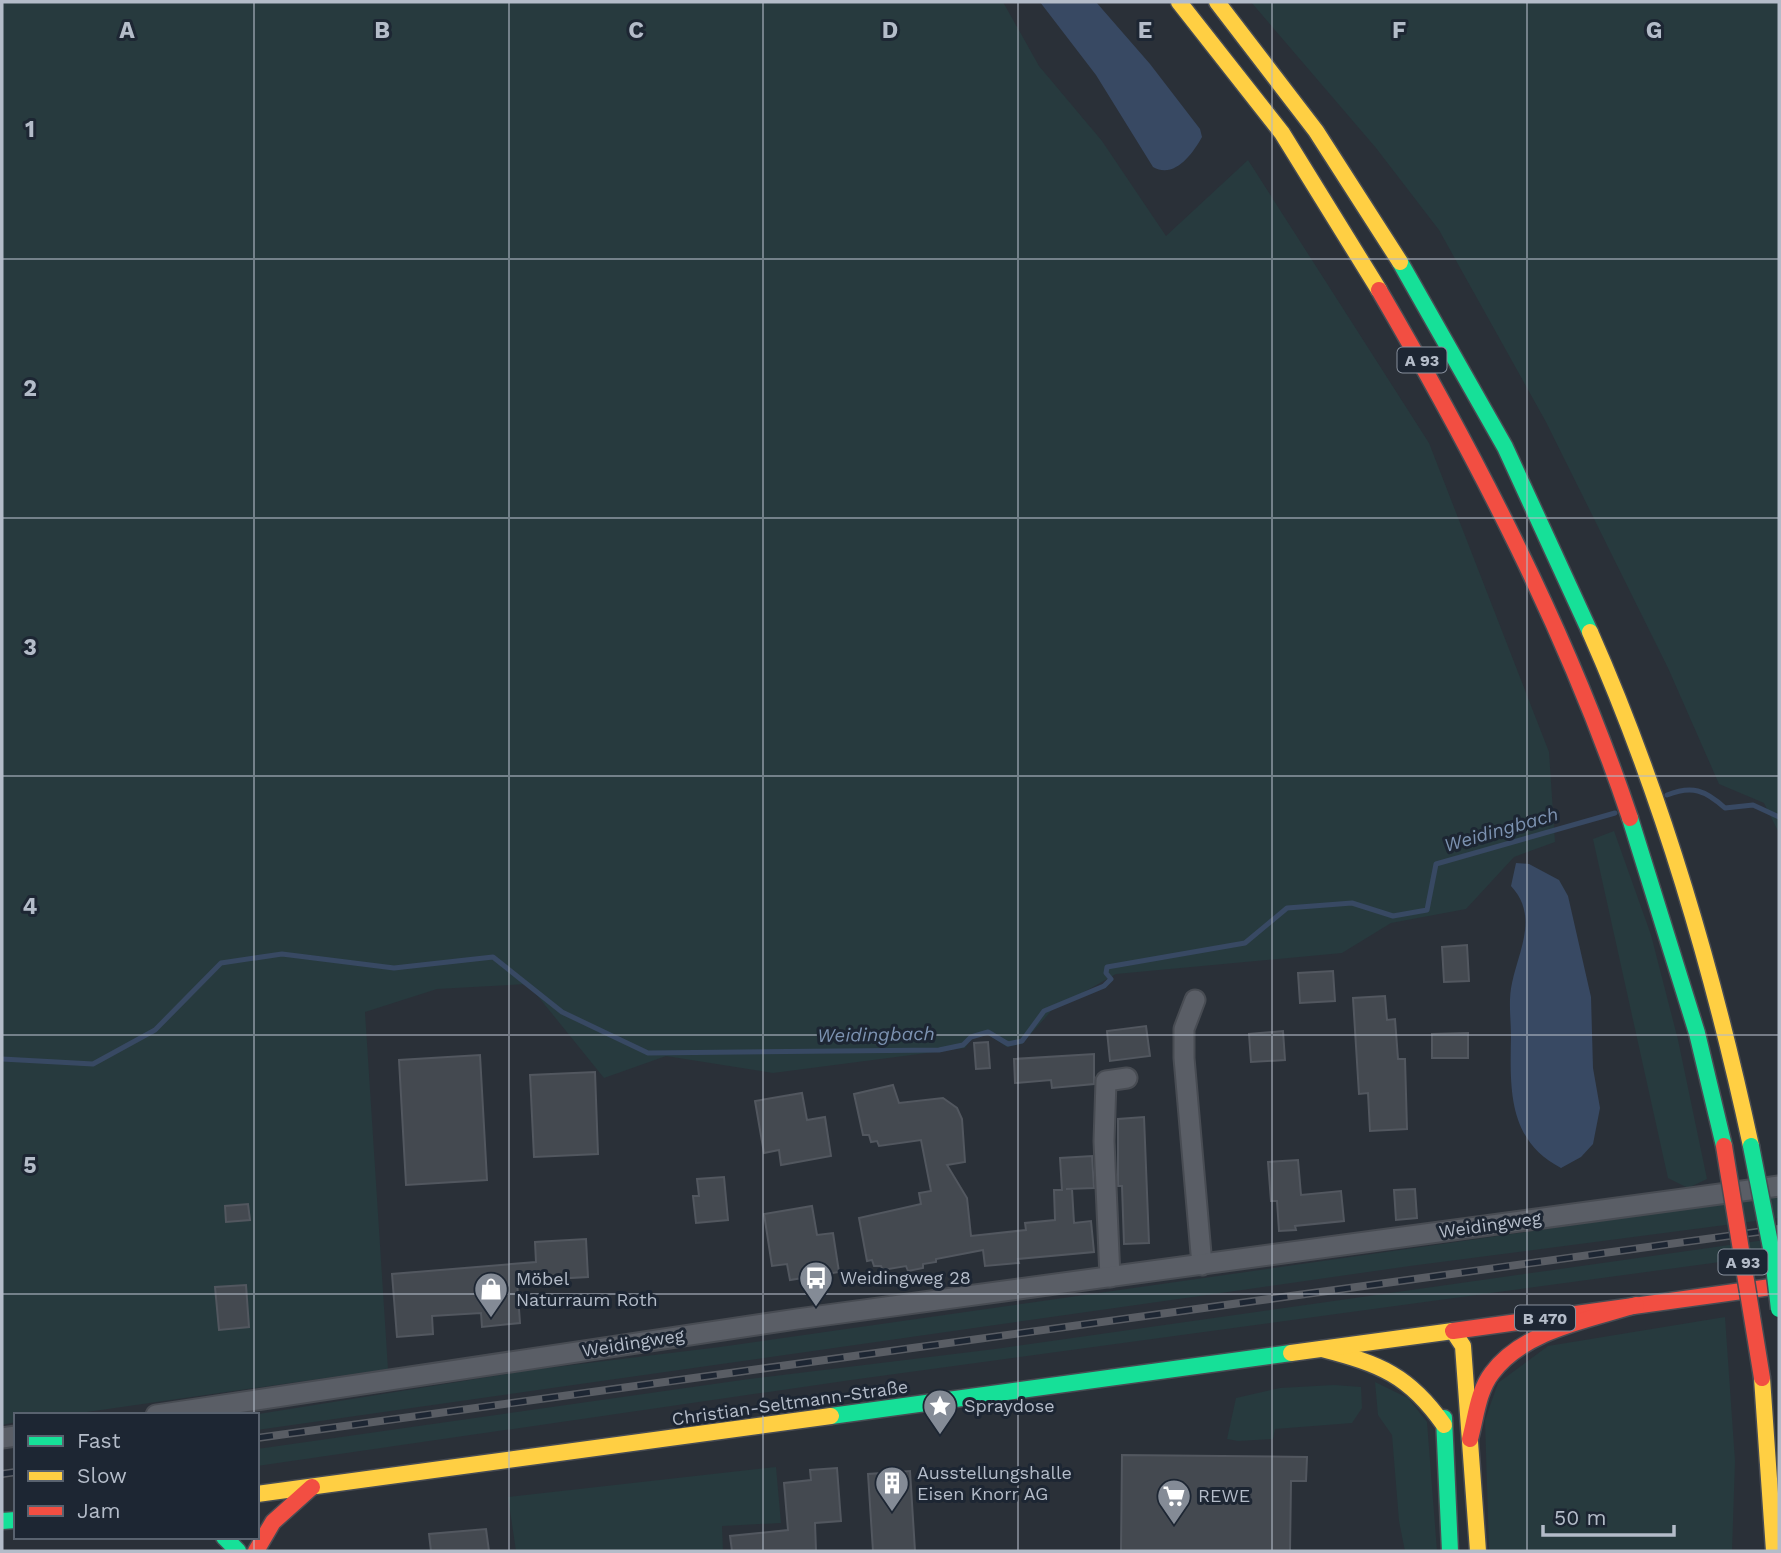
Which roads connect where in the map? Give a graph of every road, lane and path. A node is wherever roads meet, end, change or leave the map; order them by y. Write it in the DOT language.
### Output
graph roads {
  1 [pos="1179,2"];
  2 [pos="1217,2"];
  3 [pos="1195,1000"];
  4 [pos="1127,1077"];
  5 [pos="1779,1186"];
  6 [pos="1202,1265"];
  7 [pos="1110,1277"];
  8 [pos="1779,1286"];
  9 [pos="1636,1305"];
  10 [pos="1779,1308"];
  11 [pos="1453,1331"];
  12 [pos="1322,1349"];
  13 [pos="1445,1350"];
  14 [pos="1444,1400"];
  15 [pos="169,1413"];
  16 [pos="1444,1424"];
  17 [pos="1764,1427"];
  18 [pos="1470,1439"];
  19 [pos="312,1487"];
  20 [pos="259,1494"];
  21 [pos="1754,1514"];
  22 [pos="256,1551"];
  23 [pos="1450,1551"];
  24 [pos="1478,1551"];
  25 [pos="1774,1551"];
  1 -- 17 [label="main road, A 93, bridge"];
  2 -- 10 [label="main road, A 93, bridge"];
  3 -- 6 [label="street"];
  4 -- 7 [label="street"];
  5 -- 6 [label="street, Weidingweg"];
  6 -- 7 [label="street, Weidingweg"];
  7 -- 15 [label="street, Weidingweg"];
  8 -- 9 [label="main road, B 470"];
  9 -- 11 [label="main road, B 470"];
  9 -- 18 [label="main road"];
  11 -- 12 [label="main road, Christian-Seltmann-Straße"];
  11 -- 13 [label="main road"];
  11 -- 18 [label="main road"];
  12 -- 16 [label="main road"];
  12 -- 19 [label="main road, Christian-Seltmann-Straße"];
  14 -- 16 [label="main road"];
  16 -- 23 [label="main road"];
  17 -- 21 [label="main road"];
  17 -- 25 [label="main road, A 93"];
  18 -- 24 [label="main road"];
  19 -- 20 [label="main road, Christian-Seltmann-Straße"];
  19 -- 22 [label="main road"];
}
